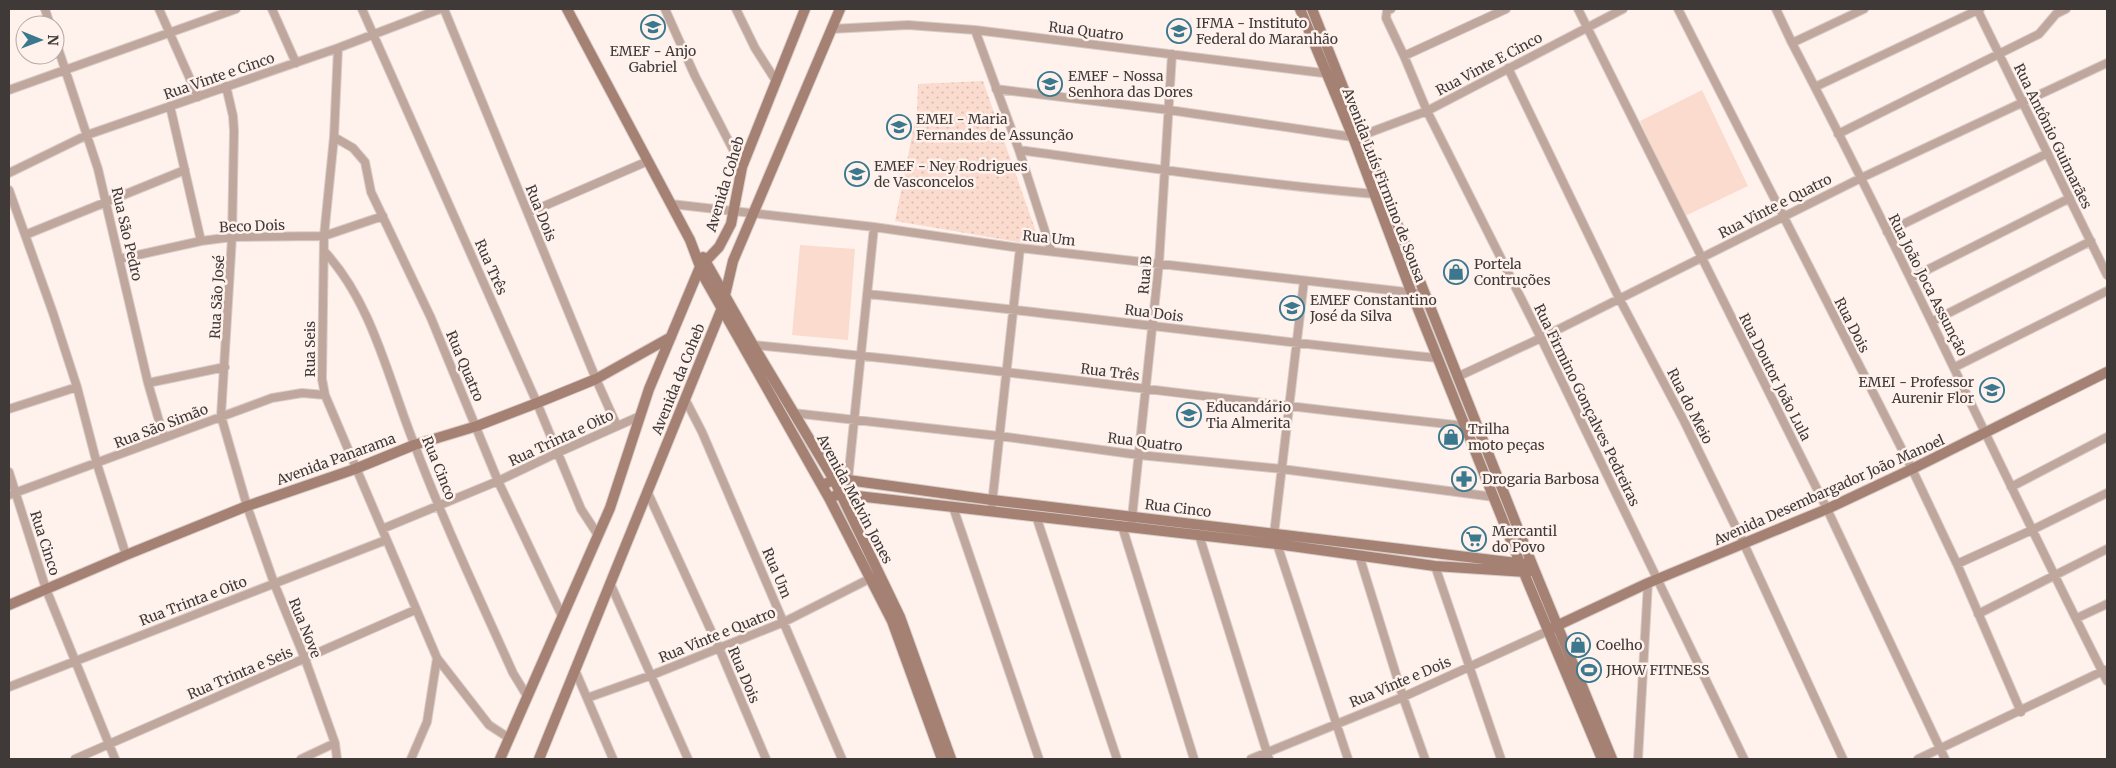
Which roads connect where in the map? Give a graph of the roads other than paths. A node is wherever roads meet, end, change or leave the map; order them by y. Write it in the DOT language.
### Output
graph roads {
  1 [pos="159,9"];
  2 [pos="236,9"];
  3 [pos="272,9"];
  4 [pos="362,9"];
  5 [pos="440,9"];
  6 [pos="444,9"];
  7 [pos="567,9"];
  8 [pos="665,9"];
  9 [pos="736,9"];
  10 [pos="806,9"];
  11 [pos="840,9"];
  12 [pos="1300,9"];
  13 [pos="1312,9"];
  14 [pos="1391,9"];
  15 [pos="1506,9"];
  16 [pos="1578,9"];
  17 [pos="1623,9"];
  18 [pos="1678,9"];
  19 [pos="1776,9"];
  20 [pos="1864,9"];
  21 [pos="1978,9"];
  22 [pos="2066,9"];
  23 [pos="1587,27"];
  24 [pos="831,29"];
  25 [pos="975,30"];
  26 [pos="170,33"];
  27 [pos="375,34"];
  28 [pos="1792,43"];
  29 [pos="338,48"];
  30 [pos="1172,54"];
  31 [pos="1998,55"];
  32 [pos="1404,56"];
  33 [pos="296,63"];
  34 [pos="64,65"];
  35 [pos="2106,66"];
  36 [pos="1508,68"];
  37 [pos="66,71"];
  38 [pos="1325,74"];
  39 [pos="1338,75"];
  40 [pos="776,81"];
  41 [pos="226,86"];
  42 [pos="1815,87"];
  43 [pos="9,90"];
  44 [pos="996,90"];
  45 [pos="198,96"];
  46 [pos="2024,102"];
  47 [pos="170,106"];
  48 [pos="1169,110"];
  49 [pos="1427,111"];
  50 [pos="1838,134"];
  51 [pos="87,135"];
  52 [pos="1358,136"];
  53 [pos="334,137"];
  54 [pos="1019,150"];
  55 [pos="2048,153"];
  56 [pos="648,162"];
  57 [pos="742,167"];
  58 [pos="185,170"];
  59 [pos="1165,170"];
  60 [pos="9,173"];
  61 [pos="1860,178"];
  62 [pos="9,190"];
  63 [pos="1375,194"];
  64 [pos="2070,198"];
  65 [pos="107,202"];
  66 [pos="671,204"];
  67 [pos="734,211"];
  68 [pos="528,213"];
  69 [pos="753,213"];
  70 [pos="384,216"];
  71 [pos="1783,216"];
  72 [pos="874,227"];
  73 [pos="1887,232"];
  74 [pos="25,235"];
  75 [pos="324,236"];
  76 [pos="232,237"];
  77 [pos="202,241"];
  78 [pos="2091,241"];
  79 [pos="1020,248"];
  80 [pos="1051,250"];
  81 [pos="324,251"];
  82 [pos="1701,257"];
  83 [pos="120,259"];
  84 [pos="1160,263"];
  85 [pos="703,264"];
  86 [pos="2107,275"];
  87 [pos="1911,278"];
  88 [pos="1304,281"];
  89 [pos="2107,291"];
  90 [pos="867,294"];
  91 [pos="1412,294"];
  92 [pos="1424,294"];
  93 [pos="725,295"];
  94 [pos="1619,298"];
  95 [pos="722,308"];
  96 [pos="1013,308"];
  97 [pos="1933,322"];
  98 [pos="1153,325"];
  99 [pos="671,337"];
  100 [pos="1541,338"];
  101 [pos="1296,344"];
  102 [pos="753,345"];
  103 [pos="861,355"];
  104 [pos="1438,358"];
  105 [pos="1955,367"];
  106 [pos="226,368"];
  107 [pos="1006,372"];
  108 [pos="2107,372"];
  109 [pos="1457,377"];
  110 [pos="596,379"];
  111 [pos="148,383"];
  112 [pos="77,388"];
  113 [pos="649,389"];
  114 [pos="1146,389"];
  115 [pos="325,395"];
  116 [pos="685,399"];
  117 [pos="537,403"];
  118 [pos="1289,407"];
  119 [pos="9,409"];
  120 [pos="793,412"];
  121 [pos="221,416"];
  122 [pos="640,416"];
  123 [pos="854,420"];
  124 [pos="477,426"];
  125 [pos="617,426"];
  126 [pos="1465,426"];
  127 [pos="1987,433"];
  128 [pos="999,436"];
  129 [pos="2107,437"];
  130 [pos="164,438"];
  131 [pos="414,445"];
  132 [pos="557,453"];
  133 [pos="1139,455"];
  134 [pos="97,464"];
  135 [pos="355,469"];
  136 [pos="1282,469"];
  137 [pos="1912,469"];
  138 [pos="9,472"];
  139 [pos="834,480"];
  140 [pos="848,480"];
  141 [pos="498,481"];
  142 [pos="1493,481"];
  143 [pos="822,486"];
  144 [pos="2011,487"];
  145 [pos="648,491"];
  146 [pos="2107,493"];
  147 [pos="12,494"];
  148 [pos="840,494"];
  149 [pos="1494,497"];
  150 [pos="829,498"];
  151 [pos="992,500"];
  152 [pos="247,506"];
  153 [pos="439,506"];
  154 [pos="953,507"];
  155 [pos="1827,509"];
  156 [pos="991,511"];
  157 [pos="1036,516"];
  158 [pos="1128,524"];
  159 [pos="382,529"];
  160 [pos="2032,530"];
  161 [pos="598,535"];
  162 [pos="1200,535"];
  163 [pos="1275,539"];
  164 [pos="386,540"];
  165 [pos="1744,544"];
  166 [pos="2107,549"];
  167 [pos="126,555"];
  168 [pos="1359,555"];
  169 [pos="1956,564"];
  170 [pos="1435,566"];
  171 [pos="1522,568"];
  172 [pos="1534,568"];
  173 [pos="2054,574"];
  174 [pos="875,576"];
  175 [pos="1653,581"];
  176 [pos="274,583"];
  177 [pos="610,583"];
  178 [pos="46,589"];
  179 [pos="2107,604"];
  180 [pos="9,605"];
  181 [pos="415,610"];
  182 [pos="1978,614"];
  183 [pos="562,616"];
  184 [pos="2077,618"];
  185 [pos="784,622"];
  186 [pos="1557,624"];
  187 [pos="1548,631"];
  188 [pos="719,648"];
  189 [pos="437,658"];
  190 [pos="305,659"];
  191 [pos="75,661"];
  192 [pos="1470,668"];
  193 [pos="575,670"];
  194 [pos="2105,671"];
  195 [pos="652,675"];
  196 [pos="2107,680"];
  197 [pos="9,687"];
  198 [pos="527,696"];
  199 [pos="1404,697"];
  200 [pos="587,698"];
  201 [pos="2021,712"];
  202 [pos="1336,724"];
  203 [pos="509,738"];
  204 [pos="335,743"];
  205 [pos="109,744"];
  206 [pos="1940,750"];
  207 [pos="1268,756"];
  208 [pos="75,759"];
  209 [pos="115,759"];
  210 [pos="301,759"];
  211 [pos="337,759"];
  212 [pos="411,759"];
  213 [pos="500,759"];
  214 [pos="539,759"];
  215 [pos="613,759"];
  216 [pos="688,759"];
  217 [pos="766,759"];
  218 [pos="842,759"];
  219 [pos="942,759"];
  220 [pos="951,759"];
  221 [pos="1039,759"];
  222 [pos="1117,759"];
  223 [pos="1194,759"];
  224 [pos="1251,759"];
  225 [pos="1348,759"];
  226 [pos="1426,759"];
  227 [pos="1501,759"];
  228 [pos="1602,759"];
  229 [pos="1612,759"];
  230 [pos="1638,759"];
  231 [pos="1744,759"];
  232 [pos="1843,759"];
  233 [pos="1918,759"];
  234 [pos="1945,759"];
  1 -- 26 [label="street"];
  2 -- 26 [label="street"];
  3 -- 33 [label="street"];
  4 -- 27 [label="street, Rua Três"];
  5 -- 27 [label="street, Rua Vinte e Cinco"];
  6 -- 68 [label="street, Rua Dois"];
  7 -- 56 [label="main road, Avenida Melvin Jones"];
  8 -- 57 [label="street"];
  9 -- 40 [label="street"];
  10 -- 40 [label="main road, Avenida Coheb"];
  11 -- 24 [label="main road, Avenida da Coheb"];
  12 -- 38 [label="main road, Avenida Luís Firmino de Sousa"];
  13 -- 39 [label="main road, Avenida Luís Firmino de Sousa"];
  14 -- 32 [label="street, Rua Firmino Gonçalves Pedreiras"];
  15 -- 32 [label="street"];
  16 -- 23 [label="street, Rua Doutor João Lula"];
  17 -- 23 [label="street, Rua Vinte E Cinco"];
  18 -- 71 [label="street, Rua Dois"];
  19 -- 28 [label="street, Rua João Joca Assunção"];
  20 -- 28 [label="street"];
  21 -- 31 [label="street, Rua Antônio Guimarães"];
  21 -- 42 [label="street"];
  22 -- 31 [label="street"];
  23 -- 36 [label="street, Rua Vinte E Cinco"];
  23 -- 82 [label="street, Rua Doutor João Lula"];
  24 -- 25 [label="street, Rua Quatro"];
  24 -- 69 [label="main road, Avenida da Coheb"];
  25 -- 30 [label="street, Rua Quatro"];
  25 -- 44 [label="street"];
  26 -- 37 [label="street"];
  26 -- 45 [label="street"];
  27 -- 29 [label="street, Rua Vinte e Cinco"];
  27 -- 117 [label="street, Rua Três"];
  28 -- 42 [label="street, Rua João Joca Assunção"];
  29 -- 33 [label="street, Rua Vinte e Cinco"];
  29 -- 53 [label="street, Rua Seis"];
  30 -- 38 [label="street, Rua Quatro"];
  30 -- 48 [label="street, Rua B"];
  31 -- 46 [label="street, Rua Antônio Guimarães"];
  31 -- 50 [label="street"];
  32 -- 49 [label="street, Rua Firmino Gonçalves Pedreiras"];
  33 -- 41 [label="street, Rua Vinte e Cinco"];
  34 -- 37 [label="street, Rua São Pedro"];
  35 -- 46 [label="street, Rua Vinte e Quatro"];
  36 -- 49 [label="street, Rua Vinte E Cinco"];
  36 -- 94 [label="street, Rua do Meio"];
  37 -- 43 [label="street"];
  37 -- 51 [label="street, Rua São Pedro"];
  38 -- 39 [label="street, Rua Quatro"];
  38 -- 52 [label="main road, Avenida Luís Firmino de Sousa"];
  39 -- 52 [label="main road, Avenida Luís Firmino de Sousa"];
  40 -- 57 [label="main road, Avenida Coheb"];
  41 -- 45 [label="street, Rua Vinte e Cinco"];
  41 -- 76 [label="street, Rua São José"];
  42 -- 50 [label="street, Rua João Joca Assunção"];
  44 -- 48 [label="street"];
  44 -- 54 [label="street"];
  45 -- 47 [label="street, Rua Vinte e Cinco"];
  46 -- 55 [label="street, Rua Antônio Guimarães"];
  46 -- 61 [label="street, Rua Vinte e Quatro"];
  47 -- 51 [label="street, Rua Vinte e Cinco"];
  47 -- 58 [label="street"];
  48 -- 52 [label="street"];
  48 -- 59 [label="street, Rua B"];
  49 -- 52 [label="street, Rua Vinte E Cinco"];
  49 -- 100 [label="street, Rua Firmino Gonçalves Pedreiras"];
  50 -- 61 [label="street, Rua João Joca Assunção"];
  51 -- 60 [label="street, Rua Vinte e Cinco"];
  51 -- 65 [label="street, Rua São Pedro"];
  52 -- 63 [label="main road, Avenida Luís Firmino de Sousa"];
  52 -- 92 [label="main road, Avenida Luís Firmino de Sousa"];
  53 -- 70 [label="street, Rua Quatro"];
  53 -- 75 [label="street, Rua Seis"];
  54 -- 59 [label="street"];
  54 -- 80 [label="street"];
  55 -- 64 [label="street, Rua Antônio Guimarães"];
  55 -- 73 [label="street"];
  56 -- 66 [label="main road, Avenida Melvin Jones"];
  56 -- 68 [label="street"];
  57 -- 67 [label="main road, Avenida Coheb"];
  58 -- 65 [label="street"];
  58 -- 77 [label="street"];
  59 -- 63 [label="street"];
  59 -- 84 [label="street, Rua B"];
  61 -- 71 [label="street, Rua Vinte e Quatro"];
  61 -- 73 [label="street, Rua João Joca Assunção"];
  62 -- 74 [label="street"];
  63 -- 91 [label="main road, Avenida Luís Firmino de Sousa"];
  64 -- 78 [label="street, Rua Antônio Guimarães"];
  64 -- 87 [label="street"];
  65 -- 74 [label="street"];
  65 -- 83 [label="street, Rua São Pedro"];
  66 -- 67 [label="street, Rua Um"];
  66 -- 85 [label="main road, Avenida Melvin Jones"];
  67 -- 69 [label="street, Rua Um"];
  67 -- 85 [label="main road, Avenida Coheb"];
  68 -- 110 [label="street, Rua Dois"];
  69 -- 72 [label="street, Rua Um"];
  69 -- 93 [label="main road, Avenida da Coheb"];
  70 -- 75 [label="street, Beco Dois"];
  70 -- 124 [label="street, Rua Quatro"];
  71 -- 82 [label="street, Rua Vinte e Quatro"];
  71 -- 137 [label="street, Rua Dois"];
  72 -- 79 [label="street, Rua Um"];
  72 -- 90 [label="street"];
  73 -- 87 [label="street, Rua João Joca Assunção"];
  74 -- 112 [label="street"];
  75 -- 76 [label="street, Beco Dois"];
  75 -- 81 [label="street, Rua Seis"];
  76 -- 77 [label="street, Beco Dois"];
  76 -- 106 [label="street, Rua São José"];
  77 -- 83 [label="street, Beco Dois"];
  78 -- 86 [label="street, Rua Antônio Guimarães"];
  78 -- 97 [label="street"];
  79 -- 80 [label="street, Rua Um"];
  79 -- 96 [label="street"];
  80 -- 84 [label="street, Rua Um"];
  81 -- 115 [label="street, Rua Seis"];
  81 -- 131 [label="street, Rua Cinco"];
  82 -- 94 [label="street, Rua Vinte e Quatro"];
  82 -- 155 [label="street, Rua Doutor João Lula"];
  83 -- 111 [label="street, Rua São Pedro"];
  84 -- 88 [label="street, Rua Um"];
  84 -- 98 [label="street, Rua B"];
  85 -- 93 [label="main road, Avenida Melvin Jones"];
  85 -- 95 [label="main road, Avenida Melvin Jones"];
  85 -- 99 [label="main road, Avenida Coheb"];
  87 -- 97 [label="street, Rua João Joca Assunção"];
  88 -- 91 [label="street, Rua Um"];
  88 -- 101 [label="street"];
  89 -- 105 [label="street"];
  90 -- 96 [label="street, Rua Dois"];
  90 -- 103 [label="street"];
  91 -- 92 [label="street, Rua Um"];
  91 -- 104 [label="main road, Avenida Luís Firmino de Sousa"];
  92 -- 109 [label="main road, Avenida Luís Firmino de Sousa"];
  93 -- 95 [label="main road, Avenida da Coheb"];
  93 -- 102 [label="main road, Avenida Melvin Jones"];
  94 -- 100 [label="street, Rua Vinte e Quatro"];
  94 -- 165 [label="street, Rua do Meio"];
  95 -- 116 [label="main road, Avenida da Coheb"];
  95 -- 143 [label="main road, Avenida Melvin Jones"];
  96 -- 98 [label="street, Rua Dois"];
  96 -- 107 [label="street"];
  97 -- 105 [label="street, Rua João Joca Assunção"];
  98 -- 101 [label="street, Rua Dois"];
  98 -- 114 [label="street, Rua B"];
  99 -- 110 [label="main road, Avenida Panarama"];
  99 -- 113 [label="main road, Avenida Coheb"];
  100 -- 109 [label="street, Rua Vinte e Quatro"];
  100 -- 175 [label="street, Rua Firmino Gonçalves Pedreiras"];
  101 -- 104 [label="street, Rua Dois"];
  101 -- 118 [label="street"];
  102 -- 103 [label="street, Rua Três"];
  102 -- 120 [label="main road, Avenida Melvin Jones"];
  103 -- 107 [label="street, Rua Três"];
  103 -- 123 [label="street"];
  104 -- 126 [label="main road, Avenida Luís Firmino de Sousa"];
  105 -- 127 [label="street, Rua João Joca Assunção"];
  106 -- 111 [label="street"];
  106 -- 121 [label="street, Rua São José"];
  107 -- 114 [label="street, Rua Três"];
  107 -- 128 [label="street"];
  108 -- 127 [label="main road, Avenida Desembargador João Manoel"];
  109 -- 142 [label="main road, Avenida Luís Firmino de Sousa"];
  110 -- 117 [label="main road, Avenida Panarama"];
  110 -- 125 [label="street, Rua Dois"];
  111 -- 130 [label="street, Rua São Pedro"];
  112 -- 119 [label="street"];
  112 -- 134 [label="street"];
  113 -- 122 [label="main road, Avenida da Coheb"];
  114 -- 118 [label="street, Rua Três"];
  114 -- 133 [label="street, Rua B"];
  115 -- 121 [label="street, Rua São Simão"];
  115 -- 135 [label="street, Rua Seis"];
  116 -- 145 [label="main road, Avenida da Coheb"];
  116 -- 185 [label="street, Rua Um"];
  117 -- 124 [label="main road, Avenida Panarama"];
  117 -- 132 [label="street, Rua Três"];
  118 -- 126 [label="street, Rua Três"];
  118 -- 136 [label="street"];
  120 -- 123 [label="street, Rua Quatro"];
  120 -- 139 [label="main road, Avenida Melvin Jones"];
  121 -- 130 [label="street, Rua São Simão"];
  121 -- 152 [label="street, Rua São José"];
  122 -- 125 [label="street, Rua Trinta e Oito"];
  122 -- 161 [label="main road, Avenida da Coheb"];
  123 -- 128 [label="street, Rua Quatro"];
  123 -- 140 [label="street"];
  124 -- 131 [label="main road, Avenida Panarama"];
  124 -- 141 [label="street, Rua Quatro"];
  125 -- 132 [label="street, Rua Trinta e Oito"];
  126 -- 142 [label="main road, Avenida Luís Firmino de Sousa"];
  127 -- 137 [label="main road, Avenida Desembargador João Manoel"];
  127 -- 144 [label="street, Rua João Joca Assunção"];
  128 -- 133 [label="street, Rua Quatro"];
  128 -- 151 [label="street"];
  129 -- 144 [label="street"];
  130 -- 134 [label="street, Rua São Simão"];
  131 -- 135 [label="main road, Avenida Panarama"];
  131 -- 153 [label="street, Rua Cinco"];
  132 -- 141 [label="street, Rua Trinta e Oito"];
  132 -- 161 [label="street, Rua Três"];
  133 -- 136 [label="street, Rua Quatro"];
  133 -- 158 [label="street, Rua B"];
  134 -- 147 [label="street, Rua São Simão"];
  134 -- 167 [label="street"];
  135 -- 152 [label="main road, Avenida Panarama"];
  135 -- 159 [label="street, Rua Seis"];
  136 -- 149 [label="street, Rua Quatro"];
  136 -- 163 [label="street"];
  137 -- 155 [label="main road, Avenida Desembargador João Manoel"];
  137 -- 169 [label="street, Rua Dois"];
  138 -- 147 [label="street, Rua Cinco"];
  139 -- 140 [label="main road, Rua Cinco"];
  139 -- 143 [label="main road, Rua Cinco"];
  139 -- 148 [label="main road, Avenida Melvin Jones"];
  140 -- 151 [label="main road, Rua Cinco"];
  141 -- 153 [label="street, Rua Trinta e Oito"];
  141 -- 183 [label="street, Rua Quatro"];
  142 -- 149 [label="main road, Avenida Luís Firmino de Sousa"];
  142 -- 172 [label="main road, Avenida Luís Firmino de Sousa"];
  143 -- 150 [label="main road, Avenida Melvin Jones"];
  144 -- 160 [label="street, Rua João Joca Assunção"];
  145 -- 177 [label="main road, Avenida da Coheb"];
  145 -- 188 [label="street, Rua Dois"];
  146 -- 160 [label="street"];
  147 -- 178 [label="street, Rua Cinco"];
  148 -- 150 [label="main road, Rua Cinco"];
  148 -- 154 [label="main road, Rua Cinco"];
  148 -- 174 [label="main road, Avenida Melvin Jones"];
  149 -- 171 [label="main road, Avenida Luís Firmino de Sousa"];
  150 -- 174 [label="main road, Avenida Melvin Jones"];
  151 -- 156 [label="street"];
  151 -- 158 [label="main road, Rua Cinco"];
  152 -- 167 [label="main road, Avenida Panarama"];
  152 -- 176 [label="street, Rua Nove"];
  153 -- 159 [label="street, Rua Trinta e Oito"];
  153 -- 198 [label="street, Rua Cinco"];
  154 -- 156 [label="main road, Rua Cinco"];
  154 -- 221 [label="street"];
  155 -- 165 [label="main road, Avenida Desembargador João Manoel"];
  155 -- 206 [label="street, Rua Doutor João Lula"];
  156 -- 157 [label="main road, Rua Cinco"];
  157 -- 158 [label="main road, Rua Cinco"];
  157 -- 222 [label="street"];
  158 -- 162 [label="main road, Rua Cinco"];
  158 -- 163 [label="main road, Rua Cinco"];
  158 -- 223 [label="street"];
  159 -- 164 [label="street, Rua Seis"];
  160 -- 169 [label="street"];
  160 -- 173 [label="street, Rua João Joca Assunção"];
  161 -- 183 [label="main road, Avenida da Coheb"];
  162 -- 163 [label="main road, Rua Cinco"];
  162 -- 207 [label="street"];
  163 -- 168 [label="main road, Rua Cinco"];
  163 -- 171 [label="main road, Rua Cinco"];
  163 -- 202 [label="street"];
  164 -- 176 [label="street, Rua Trinta e Oito"];
  164 -- 181 [label="street, Rua Seis"];
  165 -- 175 [label="main road, Avenida Desembargador João Manoel"];
  165 -- 232 [label="street, Rua do Meio"];
  166 -- 173 [label="street"];
  167 -- 178 [label="main road, Avenida Panarama"];
  168 -- 170 [label="main road, Rua Cinco"];
  168 -- 199 [label="street"];
  169 -- 182 [label="street, Rua Dois"];
  170 -- 171 [label="main road, Rua Cinco"];
  170 -- 192 [label="street"];
  171 -- 172 [label="main road, Rua Cinco"];
  171 -- 187 [label="main road, Avenida Luís Firmino de Sousa"];
  172 -- 186 [label="main road, Avenida Luís Firmino de Sousa"];
  173 -- 182 [label="street"];
  173 -- 184 [label="street, Rua João Joca Assunção"];
  174 -- 185 [label="street, Rua Vinte e Quatro"];
  174 -- 219 [label="main road, Avenida Melvin Jones"];
  174 -- 220 [label="main road, Avenida Melvin Jones"];
  175 -- 186 [label="main road, Avenida Desembargador João Manoel"];
  175 -- 230 [label="street"];
  175 -- 231 [label="street, Rua Firmino Gonçalves Pedreiras"];
  176 -- 190 [label="street, Rua Nove"];
  176 -- 191 [label="street, Rua Trinta e Oito"];
  177 -- 193 [label="main road, Avenida da Coheb"];
  177 -- 195 [label="street"];
  178 -- 180 [label="main road, Avenida Panarama"];
  178 -- 191 [label="street, Rua Cinco"];
  179 -- 184 [label="street"];
  181 -- 189 [label="street, Rua Seis"];
  181 -- 190 [label="street, Rua Trinta e Seis"];
  182 -- 201 [label="street, Rua Dois"];
  183 -- 198 [label="main road, Avenida da Coheb"];
  184 -- 194 [label="street, Rua João Joca Assunção"];
  185 -- 188 [label="street, Rua Vinte e Quatro"];
  185 -- 218 [label="street, Rua Um"];
  186 -- 187 [label="main road, Rua Vinte e Dois"];
  186 -- 229 [label="main road, Avenida Luís Firmino de Sousa"];
  187 -- 192 [label="street, Rua Vinte e Dois"];
  187 -- 228 [label="main road, Avenida Luís Firmino de Sousa"];
  188 -- 195 [label="street, Rua Vinte e Quatro"];
  188 -- 217 [label="street, Rua Dois"];
  189 -- 203 [label="street, Rua Seis"];
  189 -- 212 [label="street"];
  190 -- 204 [label="street, Rua Nove"];
  190 -- 205 [label="street, Rua Trinta e Seis"];
  191 -- 197 [label="street, Rua Trinta e Oito"];
  191 -- 205 [label="street, Rua Cinco"];
  192 -- 199 [label="street, Rua Vinte e Dois"];
  192 -- 227 [label="street"];
  193 -- 200 [label="street"];
  193 -- 214 [label="main road, Avenida da Coheb"];
  194 -- 196 [label="street, Rua João Joca Assunção"];
  194 -- 201 [label="street"];
  195 -- 200 [label="street, Rua Vinte e Quatro"];
  195 -- 216 [label="street"];
  198 -- 203 [label="main road, Avenida da Coheb"];
  199 -- 202 [label="street, Rua Vinte e Dois"];
  199 -- 226 [label="street"];
  200 -- 215 [label="street"];
  201 -- 206 [label="street"];
  202 -- 207 [label="street, Rua Vinte e Dois"];
  202 -- 225 [label="street"];
  203 -- 213 [label="main road, Avenida da Coheb"];
  204 -- 210 [label="street"];
  204 -- 211 [label="street, Rua Nove"];
  205 -- 208 [label="street, Rua Trinta e Seis"];
  205 -- 209 [label="street, Rua Cinco"];
  206 -- 233 [label="street"];
  206 -- 234 [label="street, Rua Doutor João Lula"];
  207 -- 224 [label="street, Rua Vinte e Dois"];
}
